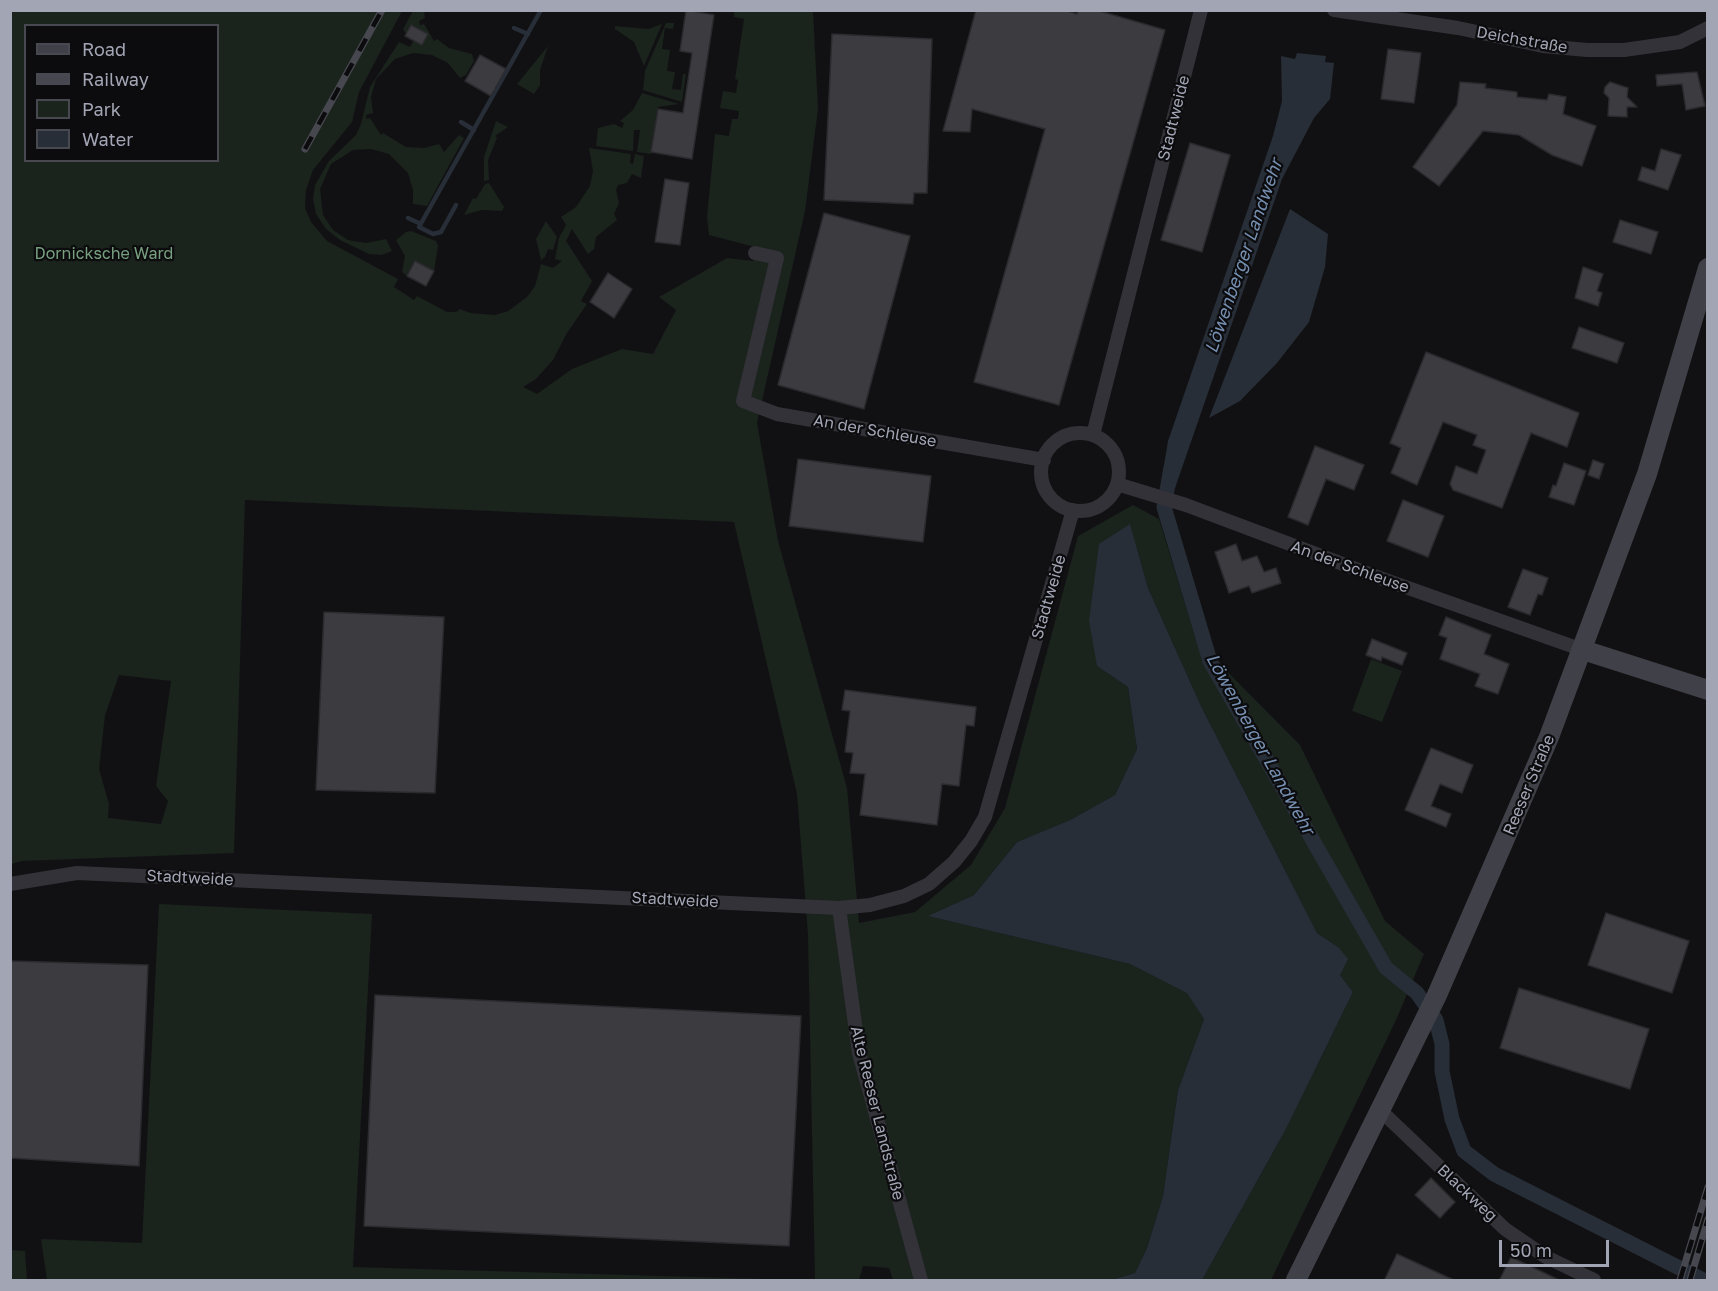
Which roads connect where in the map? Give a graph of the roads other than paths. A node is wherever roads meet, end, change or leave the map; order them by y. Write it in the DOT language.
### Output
graph roads {
  1 [pos="1202,10"];
  2 [pos="1334,10"];
  3 [pos="1707,28"];
  4 [pos="755,253"];
  5 [pos="1707,268"];
  6 [pos="1093,435"];
  7 [pos="1044,460"];
  8 [pos="1117,484"];
  9 [pos="1073,510"];
  10 [pos="1583,650"];
  11 [pos="1707,690"];
  12 [pos="10,884"];
  13 [pos="840,908"];
  14 [pos="1380,1110"];
  15 [pos="921,1281"];
  16 [pos="1296,1281"];
  17 [pos="1594,1281"];
  1 -- 6 [label="street, Stadtweide"];
  2 -- 3 [label="street, Deichstraße"];
  4 -- 7 [label="street, An der Schleuse"];
  5 -- 10 [label="main road, Reeser Straße"];
  6 -- 7 [label="street"];
  6 -- 8 [label="street"];
  7 -- 9 [label="street"];
  8 -- 9 [label="street"];
  8 -- 10 [label="street, An der Schleuse"];
  9 -- 13 [label="street, Stadtweide"];
  10 -- 11 [label="main road"];
  10 -- 14 [label="main road, Reeser Straße"];
  12 -- 13 [label="street, Stadtweide"];
  13 -- 15 [label="street, Alte Reeser Landstraße"];
  14 -- 16 [label="main road, Reeser Straße"];
  14 -- 17 [label="street, Blackweg"];
}
